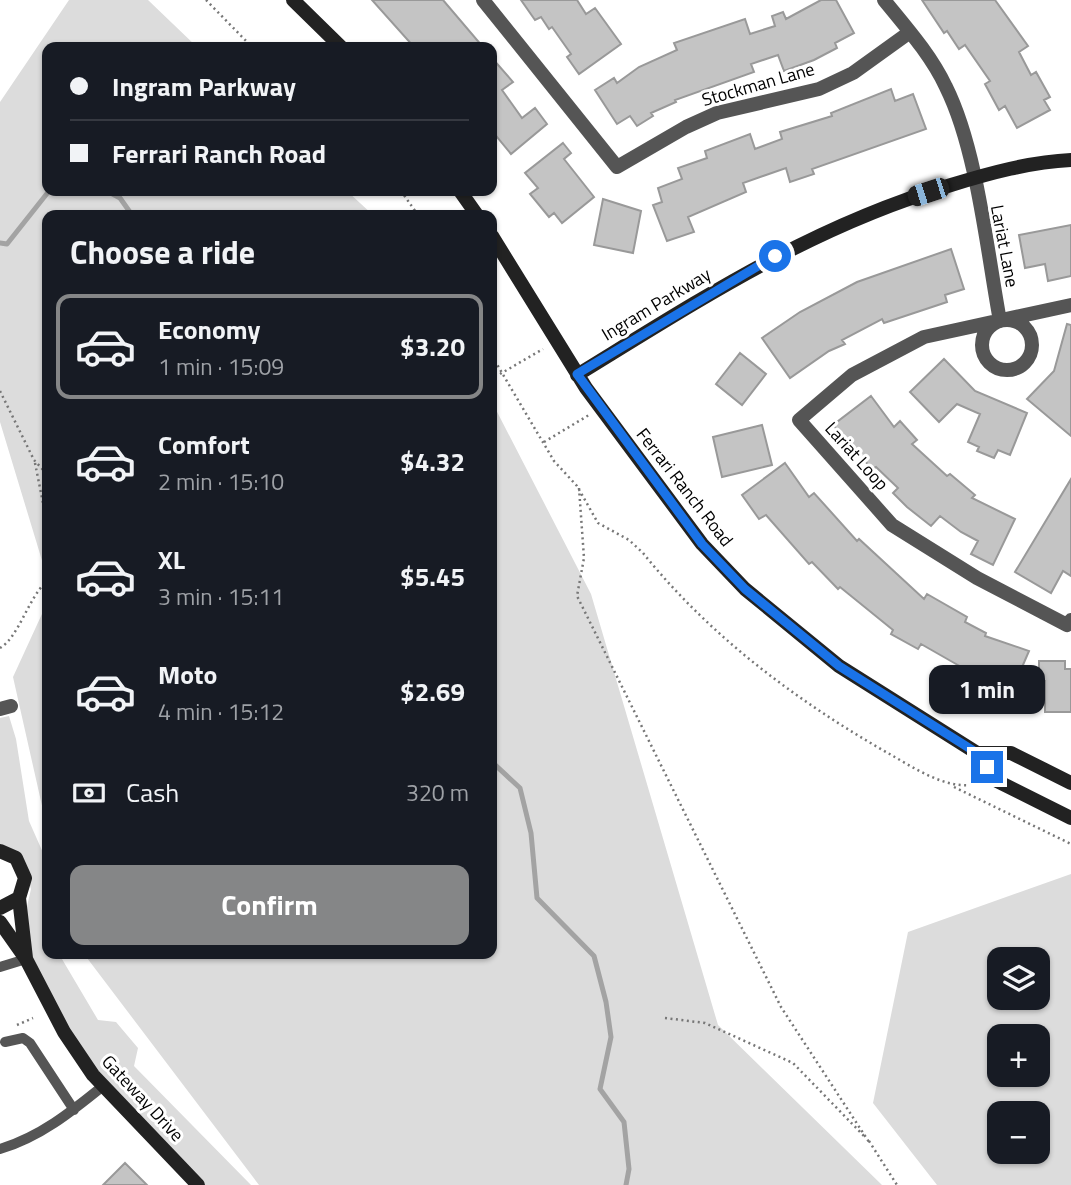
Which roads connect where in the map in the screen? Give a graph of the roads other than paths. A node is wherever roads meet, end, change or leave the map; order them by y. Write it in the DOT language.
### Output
graph roads {
  1 [pos="293,0"];
  2 [pos="483,0"];
  3 [pos="884,0"];
  4 [pos="910,32"];
  5 [pos="336,42"];
  6 [pos="1071,160"];
  7 [pos="973,178"];
  8 [pos="497,244"];
  9 [pos="1071,305"];
  10 [pos="1000,321"];
  11 [pos="577,374"];
  12 [pos="1071,620"];
  13 [pos="977,753"];
  14 [pos="1071,783"];
  15 [pos="1071,818"];
  16 [pos="0,851"];
  17 [pos="19,898"];
  18 [pos="0,908"];
  19 [pos="0,922"];
  20 [pos="26,959"];
  21 [pos="0,967"];
  22 [pos="5,1042"];
  23 [pos="103,1086"];
  24 [pos="74,1110"];
  25 [pos="0,1149"];
  26 [pos="198,1185"];
  1 -- 5 [label="main road"];
  2 -- 4 [label="street, Stockman Lane"];
  3 -- 4 [label="street, Lariat Lane"];
  4 -- 7 [label="street, Lariat Lane"];
  6 -- 7 [label="main road, Ingram Parkway"];
  7 -- 10 [label="street, Lariat Lane"];
  7 -- 11 [label="main road, Ingram Parkway"];
  8 -- 11 [label="main road, Ferrari Ranch Road"];
  9 -- 10 [label="street, Lariat Loop"];
  10 -- 12 [label="street, Lariat Loop"];
  11 -- 13 [label="main road, Ferrari Ranch Road"];
  13 -- 14 [label="main road"];
  13 -- 15 [label="main road, Ferrari Ranch Road"];
  16 -- 17 [label="main road, Gateway Drive"];
  17 -- 18 [label="main road"];
  17 -- 20 [label="main road, Gateway Drive"];
  19 -- 20 [label="main road, Gateway Drive"];
  20 -- 21 [label="lane"];
  20 -- 23 [label="main road, Gateway Drive"];
  22 -- 24 [label="lane"];
  23 -- 24 [label="lane"];
  23 -- 26 [label="main road, Gateway Drive"];
  24 -- 25 [label="lane"];
}
